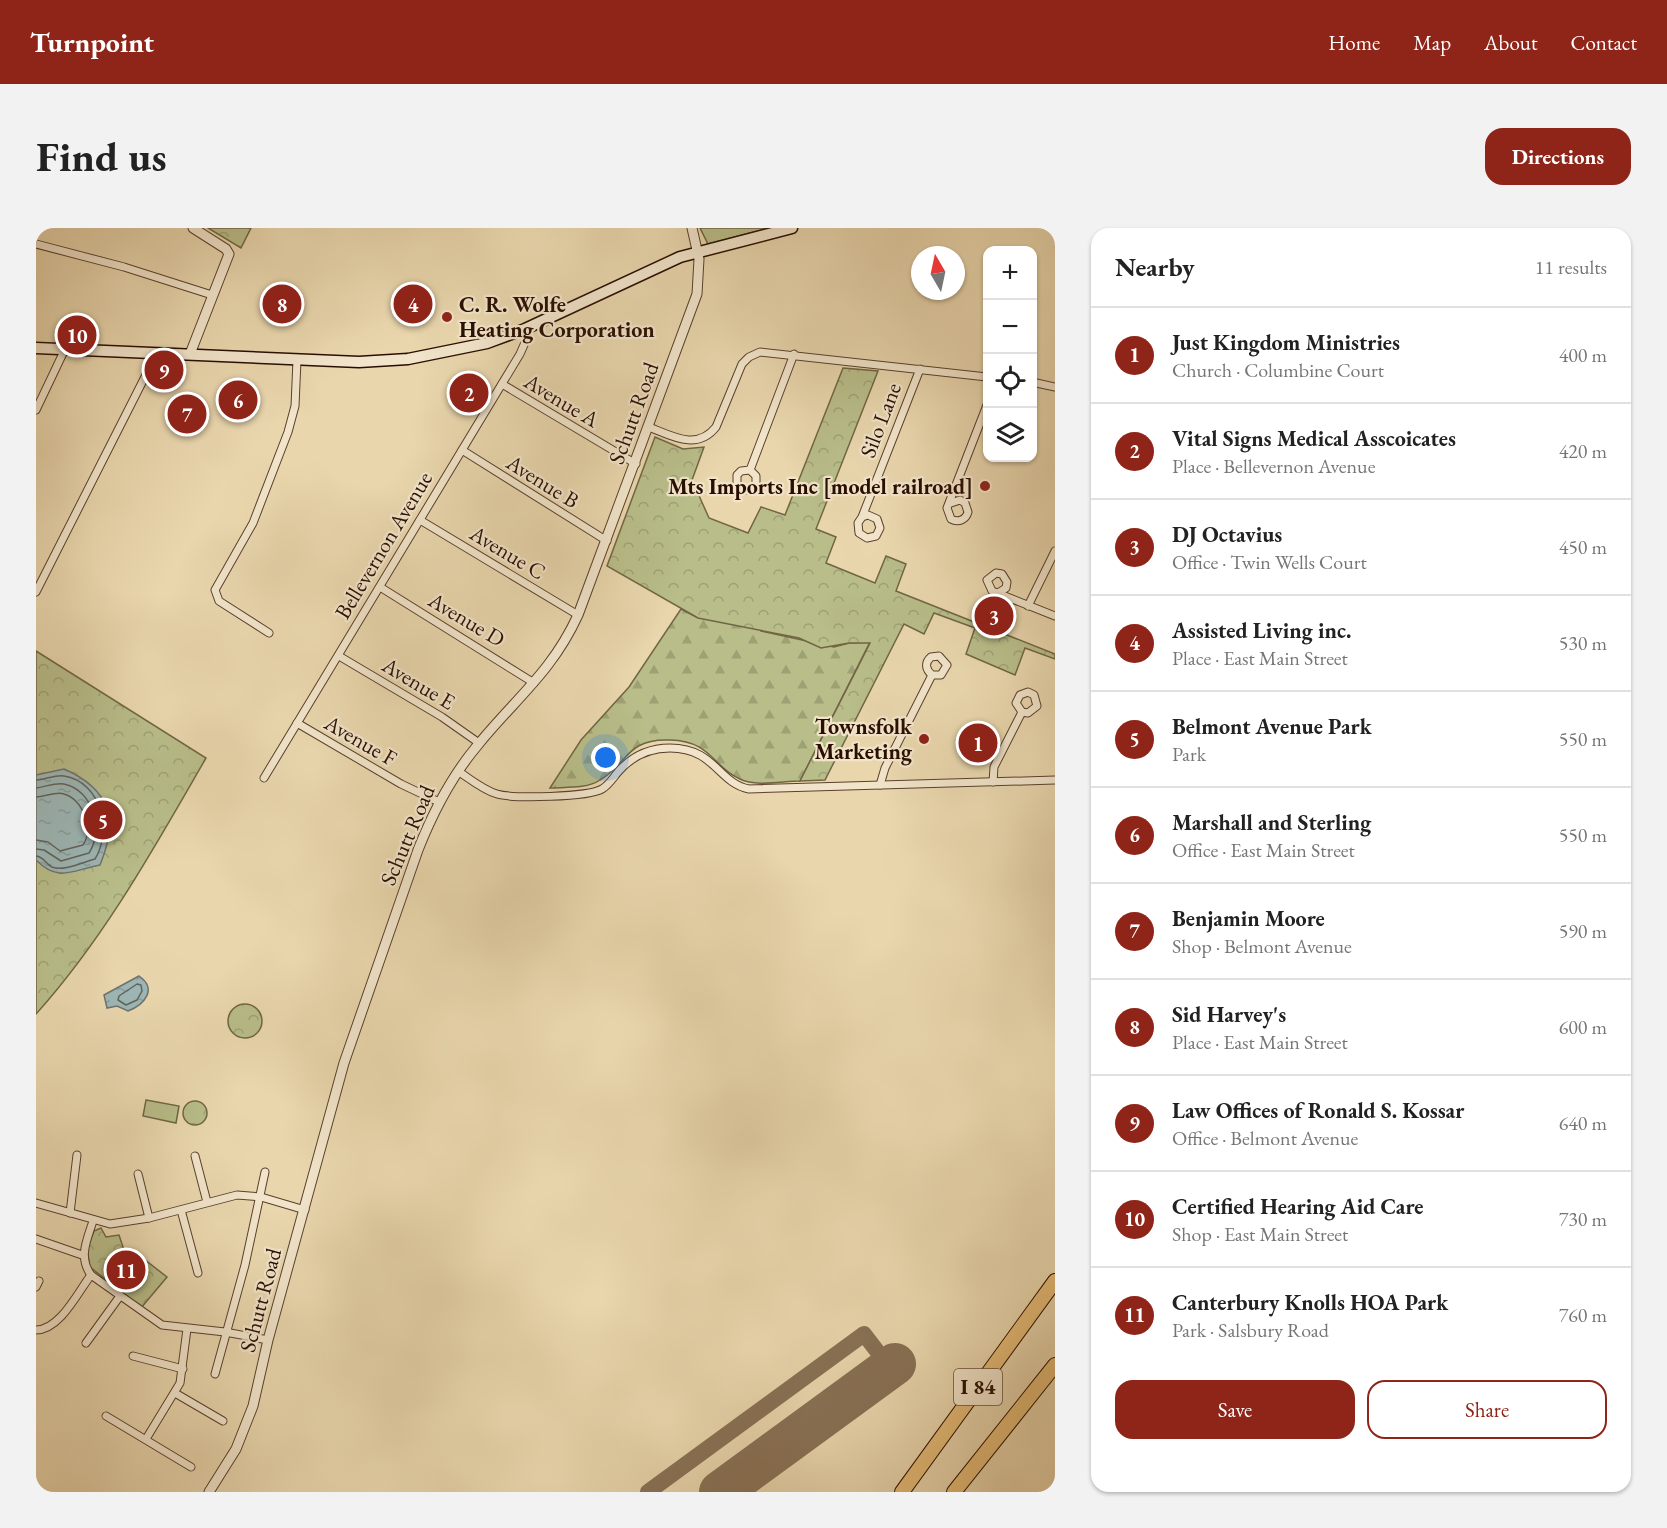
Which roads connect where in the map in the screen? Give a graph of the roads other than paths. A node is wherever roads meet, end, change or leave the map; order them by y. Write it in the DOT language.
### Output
graph roads {
  1 [pos="193,228"];
  2 [pos="692,228"];
  3 [pos="792,228"];
  4 [pos="36,243"];
  5 [pos="698,253"];
  6 [pos="212,295"];
  7 [pos="525,329"];
  8 [pos="36,348"];
  9 [pos="65,349"];
  10 [pos="157,353"];
  11 [pos="190,354"];
  12 [pos="794,354"];
  13 [pos="297,360"];
  14 [pos="920,369"];
  15 [pos="983,377"];
  16 [pos="1037,383"];
  17 [pos="502,384"];
  18 [pos="1055,387"];
  19 [pos="986,408"];
  20 [pos="36,410"];
  21 [pos="649,427"];
  22 [pos="462,450"];
  23 [pos="636,464"];
  24 [pos="750,470"];
  25 [pos="951,503"];
  26 [pos="862,517"];
  27 [pos="420,520"];
  28 [pos="607,541"];
  29 [pos="1055,551"];
  30 [pos="39,578"];
  31 [pos="380,587"];
  32 [pos="36,592"];
  33 [pos="998,593"];
  34 [pos="1028,606"];
  35 [pos="578,615"];
  36 [pos="1055,616"];
  37 [pos="269,633"];
  38 [pos="339,656"];
  39 [pos="932,675"];
  40 [pos="534,683"];
  41 [pos="1022,712"];
  42 [pos="297,723"];
  43 [pos="479,743"];
  44 [pos="458,771"];
  45 [pos="264,778"];
  46 [pos="1055,780"];
  47 [pos="993,782"];
  48 [pos="880,785"];
  49 [pos="438,802"];
  50 [pos="77,1155"];
  51 [pos="195,1156"];
  52 [pos="265,1172"];
  53 [pos="138,1174"];
  54 [pos="261,1197"];
  55 [pos="207,1202"];
  56 [pos="36,1203"];
  57 [pos="181,1210"];
  58 [pos="305,1210"];
  59 [pos="70,1213"];
  60 [pos="149,1218"];
  61 [pos="93,1221"];
  62 [pos="36,1239"];
  63 [pos="82,1255"];
  64 [pos="198,1273"];
  65 [pos="91,1275"];
  66 [pos="1055,1281"];
  67 [pos="120,1296"];
  68 [pos="187,1329"];
  69 [pos="36,1330"];
  70 [pos="225,1332"];
  71 [pos="268,1340"];
  72 [pos="86,1343"];
  73 [pos="134,1356"];
  74 [pos="1055,1365"];
  75 [pos="183,1369"];
  76 [pos="215,1374"];
  77 [pos="175,1393"];
  78 [pos="106,1416"];
  79 [pos="223,1420"];
  80 [pos="146,1439"];
  81 [pos="191,1467"];
  82 [pos="209,1492"];
  83 [pos="902,1492"];
  84 [pos="954,1492"];
  1 -- 6 [label="street"];
  2 -- 5 [label="street, Schutt Road"];
  3 -- 5 [label="main road"];
  4 -- 6 [label="street"];
  5 -- 7 [label="main road"];
  5 -- 21 [label="street, Schutt Road"];
  6 -- 11 [label="street"];
  7 -- 13 [label="main road"];
  7 -- 17 [label="street, Bellevernon Avenue"];
  8 -- 9 [label="main road"];
  9 -- 10 [label="main road"];
  9 -- 20 [label="street"];
  10 -- 11 [label="main road"];
  10 -- 30 [label="street"];
  11 -- 13 [label="main road"];
  12 -- 14 [label="street"];
  12 -- 21 [label="street"];
  12 -- 24 [label="street"];
  13 -- 37 [label="street"];
  14 -- 15 [label="street"];
  14 -- 26 [label="street, Silo Lane"];
  16 -- 18 [label="street"];
  17 -- 22 [label="street, Bellevernon Avenue"];
  17 -- 23 [label="street, Avenue A"];
  19 -- 25 [label="street"];
  21 -- 23 [label="street, Schutt Road"];
  22 -- 27 [label="street, Bellevernon Avenue"];
  22 -- 28 [label="street, Avenue B"];
  23 -- 28 [label="street, Schutt Road"];
  27 -- 31 [label="street, Bellevernon Avenue"];
  27 -- 35 [label="street, Avenue C"];
  28 -- 35 [label="street, Schutt Road"];
  29 -- 34 [label="street"];
  30 -- 32 [label="street"];
  31 -- 38 [label="street, Bellevernon Avenue"];
  31 -- 40 [label="street, Avenue D"];
  33 -- 34 [label="street"];
  34 -- 36 [label="street"];
  35 -- 40 [label="street, Schutt Road"];
  38 -- 42 [label="street, Bellevernon Avenue"];
  38 -- 43 [label="street, Avenue E"];
  39 -- 48 [label="street"];
  40 -- 43 [label="street, Schutt Road"];
  41 -- 47 [label="street"];
  42 -- 45 [label="street, Bellevernon Avenue"];
  42 -- 49 [label="street, Avenue F"];
  43 -- 44 [label="street, Schutt Road"];
  44 -- 48 [label="street"];
  44 -- 49 [label="street, Schutt Road"];
  46 -- 47 [label="street"];
  47 -- 48 [label="street"];
  49 -- 58 [label="street, Schutt Road"];
  50 -- 59 [label="street"];
  51 -- 55 [label="street"];
  52 -- 54 [label="street"];
  53 -- 60 [label="street"];
  54 -- 55 [label="street"];
  54 -- 58 [label="street"];
  54 -- 70 [label="street"];
  55 -- 57 [label="street"];
  56 -- 59 [label="street"];
  57 -- 60 [label="street"];
  57 -- 64 [label="street"];
  58 -- 71 [label="street, Schutt Road"];
  59 -- 61 [label="street"];
  60 -- 61 [label="street"];
  61 -- 63 [label="street"];
  62 -- 63 [label="street"];
  63 -- 65 [label="street"];
  65 -- 67 [label="street"];
  65 -- 69 [label="street"];
  66 -- 83 [label="highway, I 84"];
  67 -- 68 [label="street"];
  67 -- 72 [label="street"];
  68 -- 70 [label="street"];
  68 -- 75 [label="street"];
  70 -- 71 [label="street"];
  70 -- 76 [label="street"];
  71 -- 82 [label="street, Schutt Road"];
  73 -- 75 [label="street"];
  74 -- 84 [label="highway, I 84"];
  75 -- 77 [label="street"];
  77 -- 79 [label="street"];
  77 -- 80 [label="street"];
  78 -- 80 [label="street"];
  80 -- 81 [label="street"];
}
